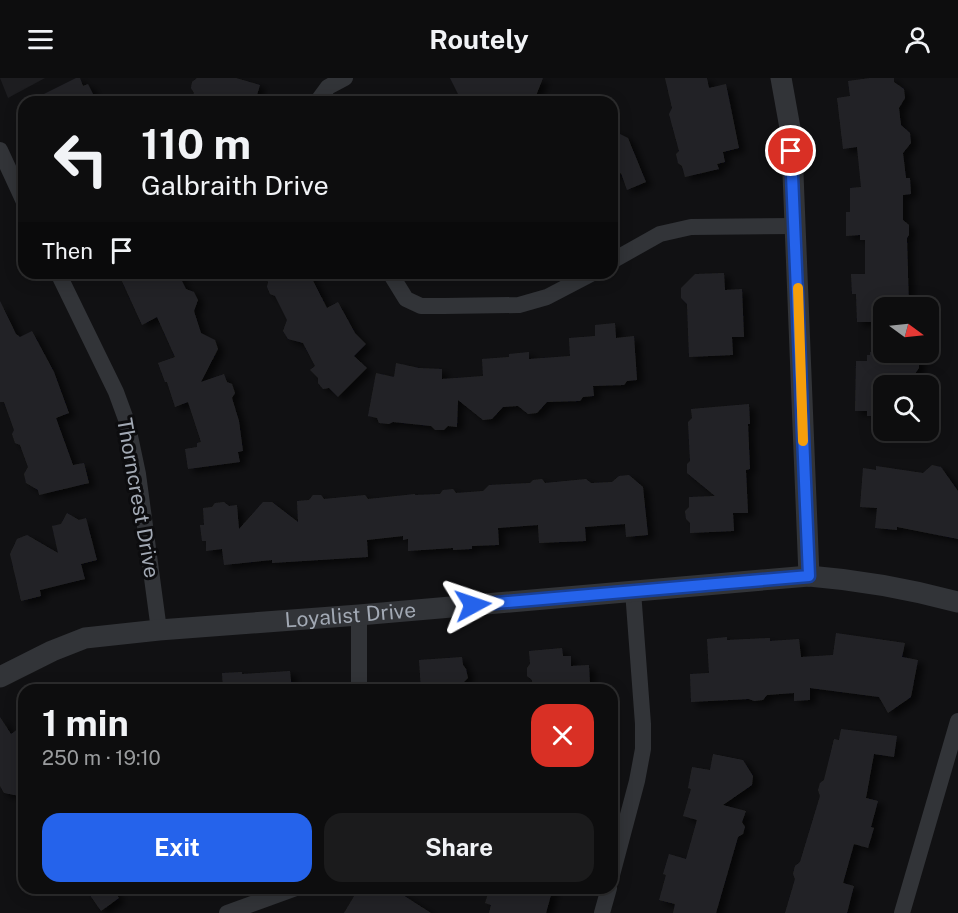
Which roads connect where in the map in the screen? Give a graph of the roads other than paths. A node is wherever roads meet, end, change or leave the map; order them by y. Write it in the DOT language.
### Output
graph roads {
  1 [pos="345,78"];
  2 [pos="781,78"];
  3 [pos="322,96"];
  4 [pos="0,150"];
  5 [pos="4,172"];
  6 [pos="18,193"];
  7 [pos="795,226"];
  8 [pos="618,258"];
  9 [pos="61,279"];
  10 [pos="394,279"];
  11 [pos="582,279"];
  12 [pos="809,576"];
  13 [pos="633,591"];
  14 [pos="958,602"];
  15 [pos="359,615"];
  16 [pos="159,630"];
  17 [pos="0,677"];
  18 [pos="359,684"];
  19 [pos="958,721"];
  20 [pos="618,852"];
  21 [pos="279,894"];
  22 [pos="607,894"];
  23 [pos="227,913"];
  24 [pos="602,913"];
  25 [pos="902,913"];
  1 -- 3 [label="street"];
  2 -- 7 [label="street"];
  4 -- 5 [label="street"];
  5 -- 6 [label="street"];
  7 -- 8 [label="street"];
  7 -- 12 [label="street"];
  9 -- 16 [label="street, Thorncrest Drive"];
  10 -- 11 [label="street"];
  12 -- 13 [label="street, Loyalist Drive"];
  12 -- 14 [label="street, Loyalist Drive"];
  13 -- 15 [label="street, Loyalist Drive"];
  13 -- 20 [label="street"];
  15 -- 16 [label="street, Loyalist Drive"];
  15 -- 18 [label="street"];
  16 -- 17 [label="street, Loyalist Drive"];
  19 -- 25 [label="street"];
  21 -- 23 [label="street"];
  22 -- 24 [label="street"];
}
